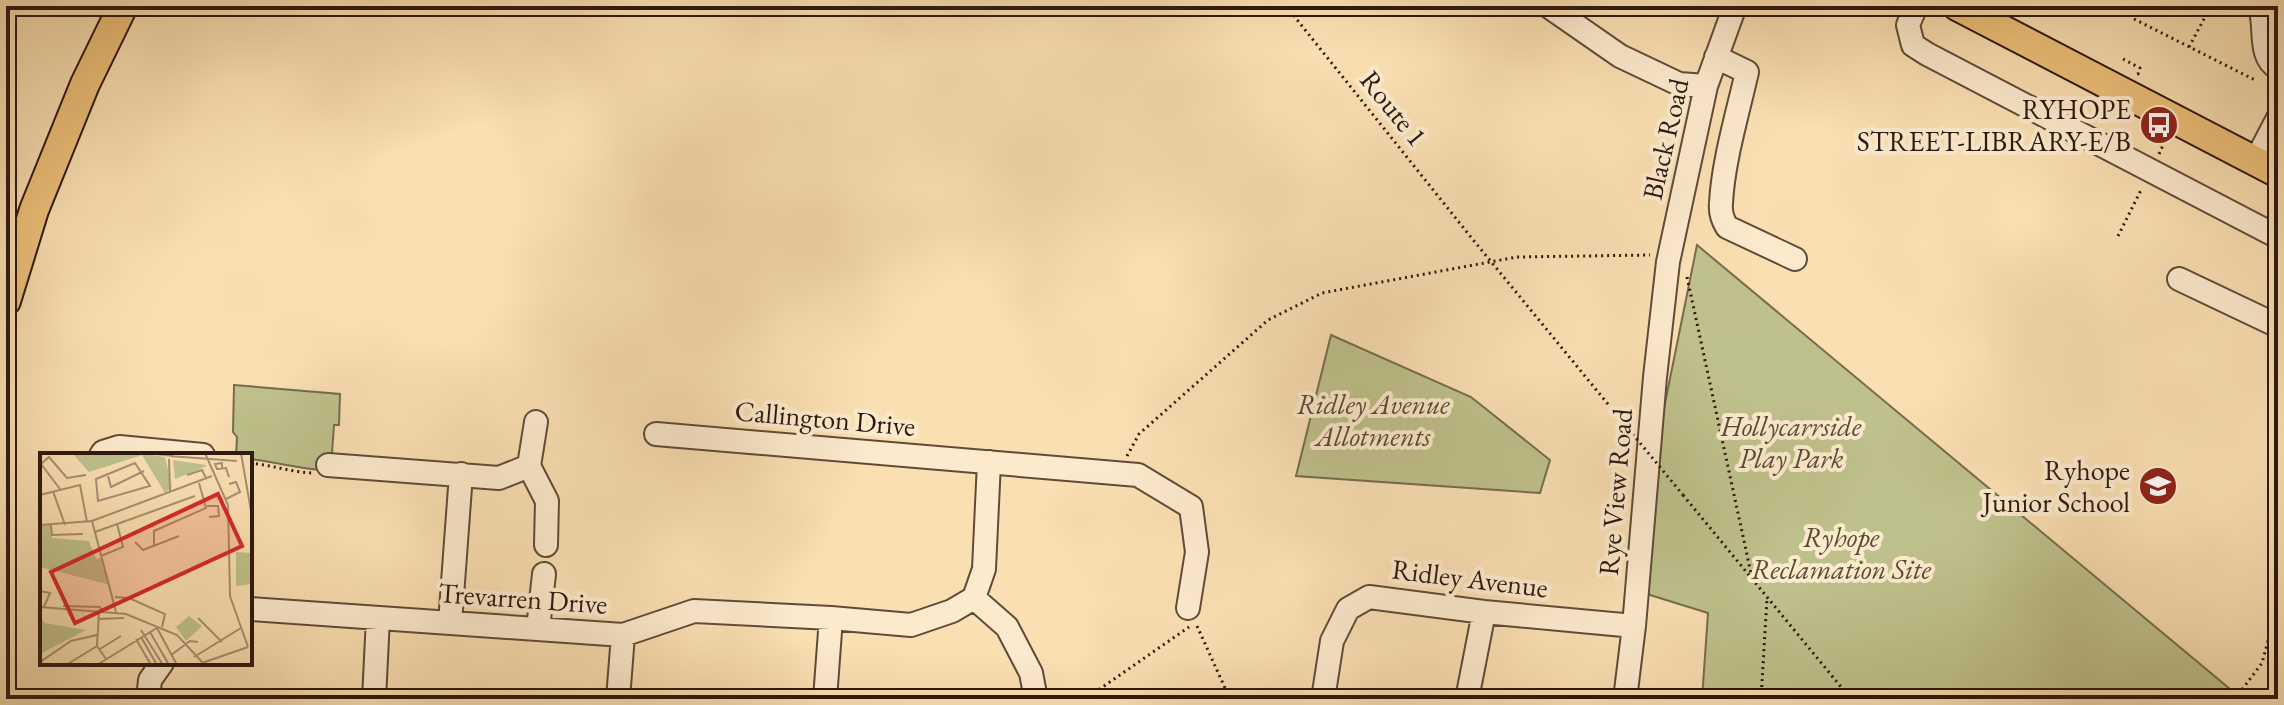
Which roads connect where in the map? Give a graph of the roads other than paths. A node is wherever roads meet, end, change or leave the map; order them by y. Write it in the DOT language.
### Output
graph roads {
  1 [pos="123,6"];
  2 [pos="1548,6"];
  3 [pos="1735,6"];
  4 [pos="1916,6"];
  5 [pos="1961,7"];
  6 [pos="2262,17"];
  7 [pos="1716,57"];
  8 [pos="2278,68"];
  9 [pos="1706,86"];
  10 [pos="2278,118"];
  11 [pos="2267,166"];
  12 [pos="2278,237"];
  13 [pos="1795,259"];
  14 [pos="2179,279"];
  15 [pos="1664,289"];
  16 [pos="6,301"];
  17 [pos="2278,326"];
  18 [pos="536,422"];
  19 [pos="656,434"];
  20 [pos="102,453"];
  21 [pos="182,453"];
  22 [pos="989,462"];
  23 [pos="328,465"];
  24 [pos="529,466"];
  25 [pos="461,474"];
  26 [pos="546,545"];
  27 [pos="544,574"];
  28 [pos="974,598"];
  29 [pos="1188,608"];
  30 [pos="252,609"];
  31 [pos="1484,612"];
  32 [pos="378,618"];
  33 [pos="831,618"];
  34 [pos="450,623"];
  35 [pos="1634,626"];
  36 [pos="538,629"];
  37 [pos="623,635"];
  38 [pos="161,665"];
  39 [pos="1035,695"];
  40 [pos="826,697"];
  41 [pos="148,699"];
  42 [pos="374,699"];
  43 [pos="618,699"];
  44 [pos="1323,699"];
  45 [pos="1467,699"];
  46 [pos="1625,699"];
  1 -- 16 [label="main road"];
  2 -- 9 [label="street"];
  3 -- 7 [label="street, Black Road"];
  4 -- 12 [label="street"];
  5 -- 11 [label="main road"];
  6 -- 8 [label="street"];
  7 -- 9 [label="street, Black Road"];
  7 -- 13 [label="street"];
  9 -- 15 [label="street, Black Road"];
  10 -- 11 [label="street"];
  14 -- 17 [label="street"];
  15 -- 35 [label="street, Rye View Road"];
  18 -- 24 [label="street"];
  19 -- 22 [label="street, Callington Drive"];
  20 -- 21 [label="street"];
  22 -- 28 [label="street"];
  22 -- 29 [label="street, Callington Drive"];
  23 -- 25 [label="street"];
  24 -- 25 [label="street"];
  24 -- 26 [label="street"];
  25 -- 34 [label="street"];
  27 -- 36 [label="street"];
  28 -- 33 [label="street, Trevarren Drive"];
  28 -- 39 [label="street"];
  30 -- 32 [label="street, Trevarren Drive"];
  31 -- 35 [label="street, Ridley Avenue"];
  31 -- 44 [label="street, Ridley Avenue"];
  31 -- 45 [label="street"];
  32 -- 34 [label="street, Trevarren Drive"];
  32 -- 42 [label="street"];
  33 -- 37 [label="street, Trevarren Drive"];
  33 -- 40 [label="street"];
  34 -- 36 [label="street, Trevarren Drive"];
  35 -- 46 [label="street, Rye View Road"];
  36 -- 37 [label="street, Trevarren Drive"];
  37 -- 43 [label="street"];
  38 -- 41 [label="street"];
}
